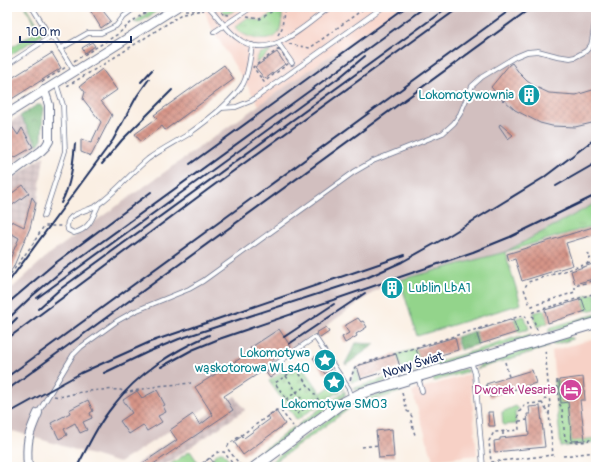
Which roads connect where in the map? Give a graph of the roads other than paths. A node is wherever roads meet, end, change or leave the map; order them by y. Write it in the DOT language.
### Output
graph roads {
  1 [pos="32,7"];
  2 [pos="136,7"];
  3 [pos="210,7"];
  4 [pos="252,7"];
  5 [pos="330,7"];
  6 [pos="383,7"];
  7 [pos="175,8"];
  8 [pos="596,16"];
  9 [pos="224,25"];
  10 [pos="214,32"];
  11 [pos="51,38"];
  12 [pos="278,43"];
  13 [pos="252,46"];
  14 [pos="60,49"];
  15 [pos="292,63"];
  16 [pos="7,65"];
  17 [pos="72,68"];
  18 [pos="56,83"];
  19 [pos="42,87"];
  20 [pos="222,108"];
  21 [pos="7,114"];
  22 [pos="7,176"];
  23 [pos="98,206"];
  24 [pos="44,216"];
  25 [pos="596,323"];
  26 [pos="471,360"];
  27 [pos="269,369"];
  28 [pos="418,377"];
  29 [pos="422,391"];
  30 [pos="352,398"];
  31 [pos="38,413"];
  32 [pos="28,467"];
  33 [pos="254,467"];
  34 [pos="483,467"];
  1 -- 11 [label="lane"];
  2 -- 14 [label="lane"];
  3 -- 9 [label="lane"];
  4 -- 9 [label="lane"];
  5 -- 12 [label="lane"];
  6 -- 20 [label="lane"];
  7 -- 17 [label="street"];
  8 -- 31 [label="lane"];
  9 -- 10 [label="lane"];
  9 -- 13 [label="lane"];
  11 -- 14 [label="lane"];
  11 -- 16 [label="lane"];
  12 -- 13 [label="lane"];
  12 -- 15 [label="lane"];
  13 -- 20 [label="lane"];
  14 -- 17 [label="lane"];
  17 -- 18 [label="street"];
  18 -- 19 [label="street"];
  18 -- 24 [label="lane"];
  19 -- 21 [label="street"];
  19 -- 22 [label="street"];
  20 -- 23 [label="lane"];
  23 -- 23 [label="lane"];
  25 -- 26 [label="street, Nowy Świat"];
  26 -- 28 [label="street, Nowy Świat"];
  26 -- 34 [label="lane"];
  27 -- 30 [label="lane"];
  28 -- 29 [label="lane"];
  28 -- 30 [label="street, Nowy Świat"];
  30 -- 33 [label="street, Nowy Świat"];
  31 -- 32 [label="street"];
}
